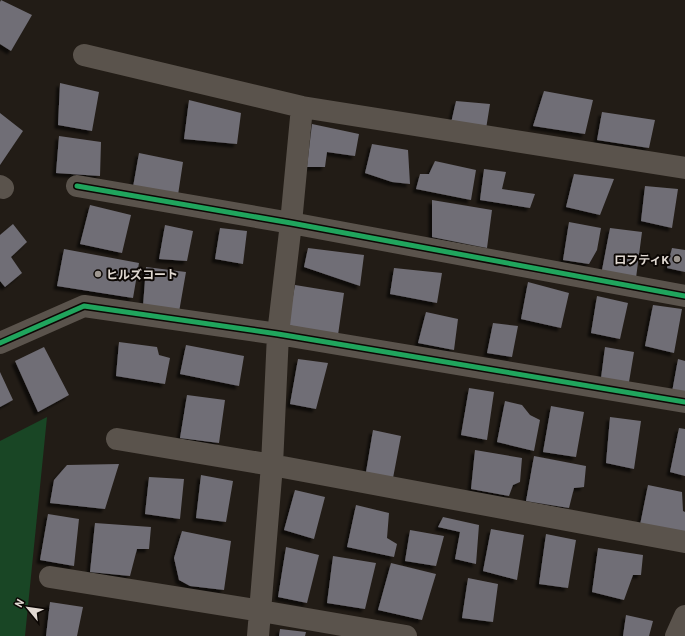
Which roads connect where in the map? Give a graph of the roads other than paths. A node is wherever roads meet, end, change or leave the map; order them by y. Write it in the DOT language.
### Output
graph roads {
  1 [pos="84,56"];
  2 [pos="302,107"];
  3 [pos="685,168"];
  4 [pos="77,186"];
  5 [pos="291,223"];
  6 [pos="685,296"];
  7 [pos="278,334"];
  8 [pos="0,343"];
  9 [pos="685,402"];
  10 [pos="117,439"];
  11 [pos="272,465"];
  12 [pos="685,542"];
  13 [pos="50,577"];
  14 [pos="260,611"];
  15 [pos="685,616"];
  16 [pos="258,636"];
  17 [pos="406,636"];
  18 [pos="676,636"];
  1 -- 2 [label="street"];
  2 -- 3 [label="street"];
  2 -- 5 [label="street"];
  4 -- 5 [label="street"];
  5 -- 6 [label="street"];
  5 -- 7 [label="street"];
  7 -- 8 [label="street"];
  7 -- 9 [label="street"];
  7 -- 11 [label="street"];
  10 -- 11 [label="street"];
  11 -- 12 [label="street"];
  11 -- 14 [label="street"];
  13 -- 14 [label="street"];
  14 -- 16 [label="street"];
  14 -- 17 [label="street"];
  15 -- 18 [label="street"];
}
